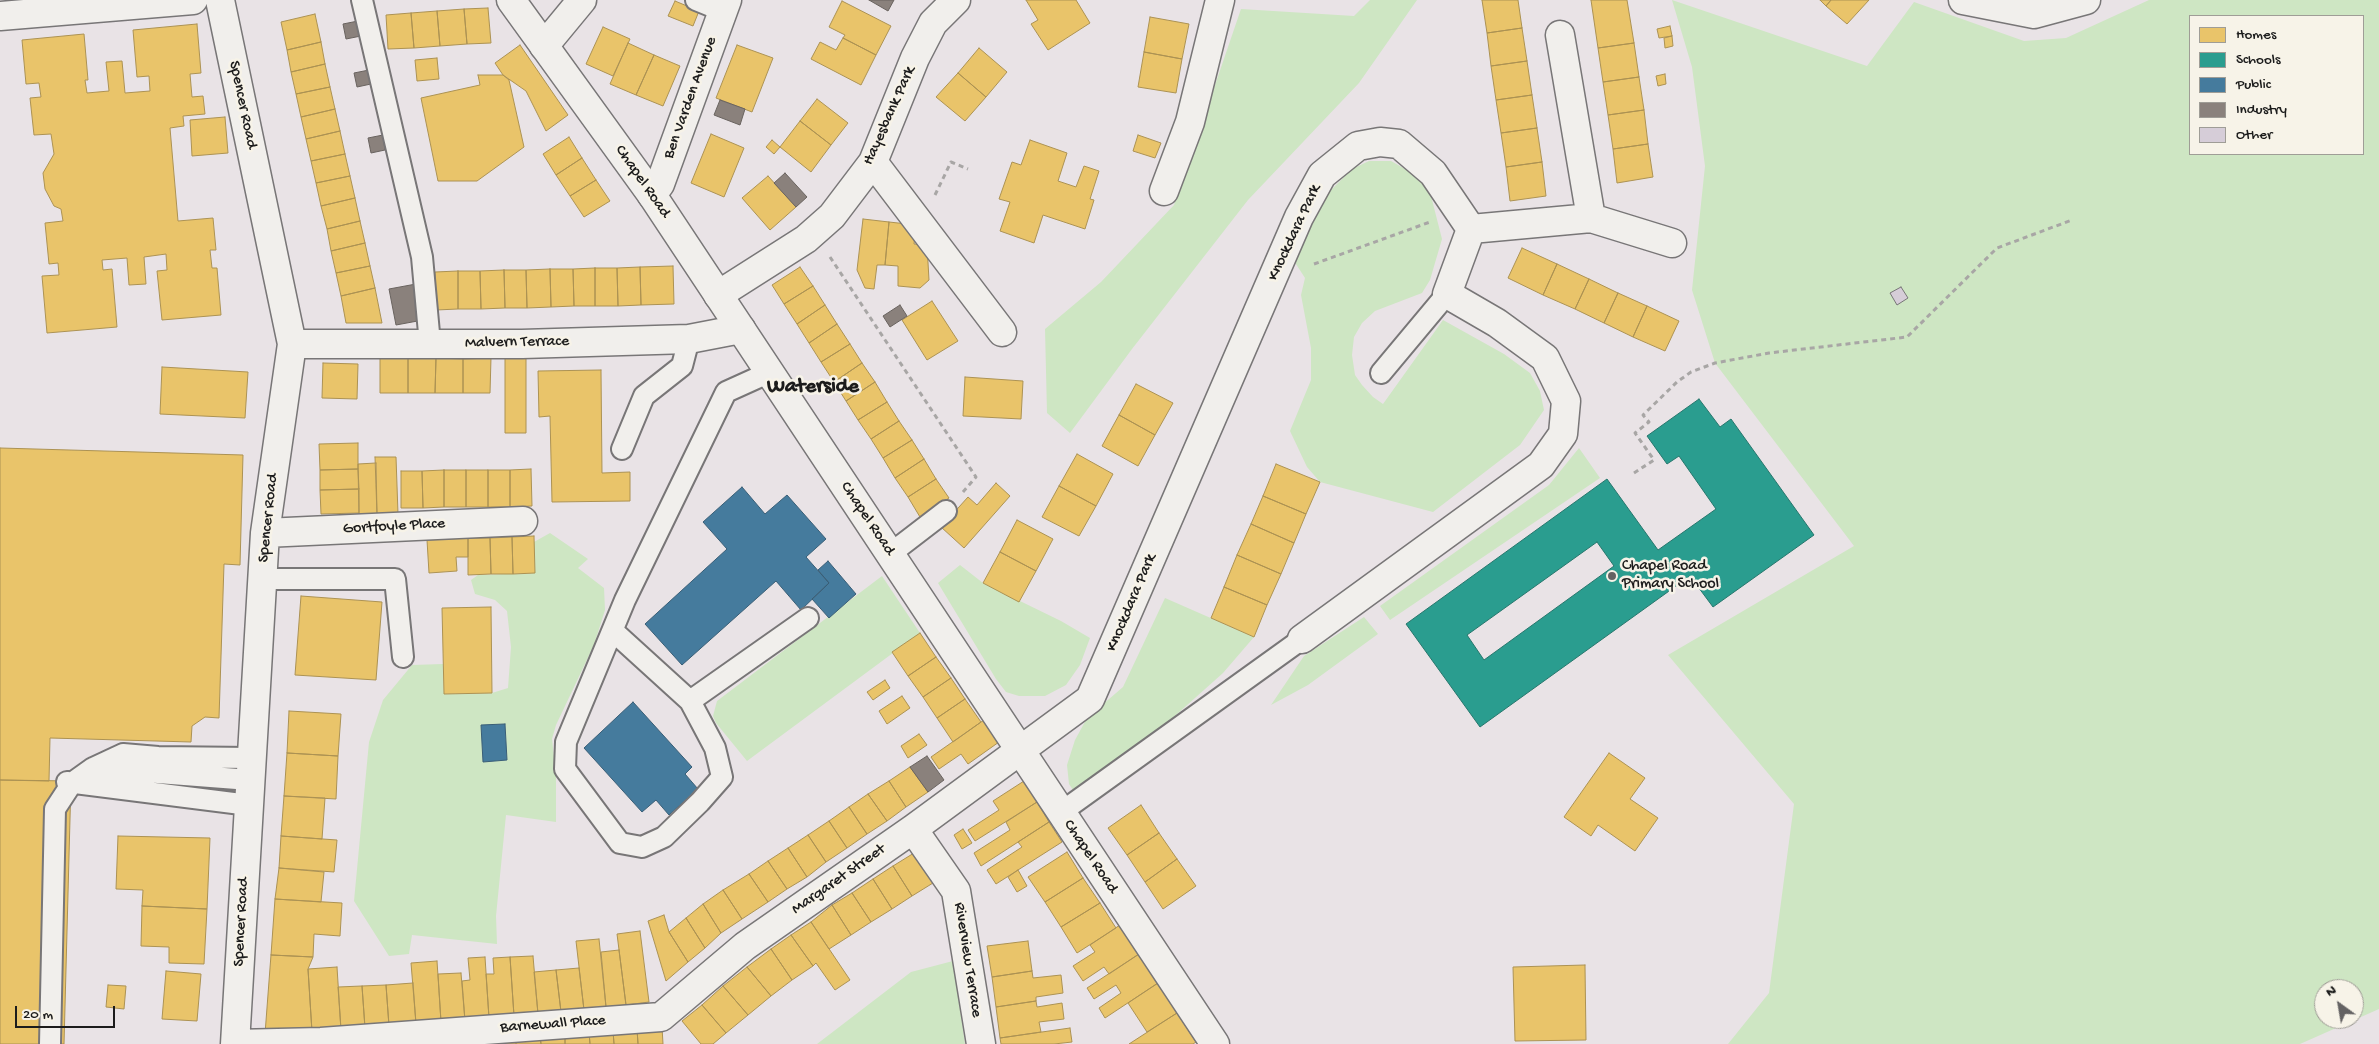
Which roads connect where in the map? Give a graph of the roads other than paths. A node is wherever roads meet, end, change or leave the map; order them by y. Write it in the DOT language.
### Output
graph roads {
  1 [pos="193,0"];
  2 [pos="220,0"];
  3 [pos="362,0"];
  4 [pos="510,0"];
  5 [pos="582,0"];
  6 [pos="696,0"];
  7 [pos="956,0"];
  8 [pos="1220,0"];
  9 [pos="1963,0"];
  10 [pos="2086,0"];
  11 [pos="725,6"];
  12 [pos="0,16"];
  13 [pos="1560,35"];
  14 [pos="544,46"];
  15 [pos="873,162"];
  16 [pos="1164,191"];
  17 [pos="652,195"];
  18 [pos="1591,218"];
  19 [pos="1465,220"];
  20 [pos="1672,243"];
  21 [pos="1447,294"];
  22 [pos="718,295"];
  23 [pos="741,329"];
  24 [pos="1002,332"];
  25 [pos="689,339"];
  26 [pos="292,344"];
  27 [pos="430,344"];
  28 [pos="768,373"];
  29 [pos="1381,373"];
  30 [pos="622,449"];
  31 [pos="946,510"];
  32 [pos="523,522"];
  33 [pos="265,533"];
  34 [pos="890,554"];
  35 [pos="263,579"];
  36 [pos="808,618"];
  37 [pos="613,631"];
  38 [pos="1302,639"];
  39 [pos="403,657"];
  40 [pos="690,701"];
  41 [pos="1021,750"];
  42 [pos="250,781"];
  43 [pos="65,782"];
  44 [pos="1060,813"];
  45 [pos="913,828"];
  46 [pos="661,1017"];
  47 [pos="50,1044"];
  48 [pos="235,1044"];
  49 [pos="981,1044"];
  50 [pos="1215,1044"];
  1 -- 12 [label="street"];
  2 -- 26 [label="street, Spencer Road"];
  3 -- 27 [label="lane"];
  4 -- 14 [label="street, Chapel Road"];
  5 -- 14 [label="street"];
  6 -- 11 [label="lane"];
  7 -- 15 [label="street, Hayesbank Park"];
  8 -- 16 [label="street"];
  9 -- 10 [label="street"];
  11 -- 17 [label="street, Ben Varden Avenue"];
  13 -- 18 [label="street"];
  14 -- 17 [label="street, Chapel Road"];
  15 -- 22 [label="street, Hayesbank Park"];
  15 -- 24 [label="street"];
  17 -- 22 [label="street, Chapel Road"];
  18 -- 19 [label="street"];
  18 -- 20 [label="street"];
  19 -- 21 [label="street"];
  19 -- 41 [label="street, Knockdara Park"];
  21 -- 29 [label="lane"];
  21 -- 38 [label="street"];
  22 -- 23 [label="street, Chapel Road"];
  23 -- 25 [label="street, Malvern Terrace"];
  23 -- 28 [label="street, Chapel Road"];
  25 -- 27 [label="street, Malvern Terrace"];
  25 -- 30 [label="lane"];
  26 -- 27 [label="street, Malvern Terrace"];
  26 -- 33 [label="street, Spencer Road"];
  28 -- 34 [label="street, Chapel Road"];
  28 -- 37 [label="lane"];
  31 -- 34 [label="lane"];
  32 -- 33 [label="street, Gortfoyle Place"];
  33 -- 35 [label="street, Spencer Road"];
  34 -- 41 [label="street, Chapel Road"];
  35 -- 39 [label="lane"];
  35 -- 42 [label="street, Spencer Road"];
  36 -- 40 [label="lane"];
  37 -- 40 [label="lane"];
  37 -- 40 [label="lane"];
  38 -- 44 [label="lane"];
  41 -- 44 [label="street, Chapel Road"];
  41 -- 45 [label="street, Margaret Street"];
  42 -- 43 [label="lane"];
  42 -- 43 [label="lane"];
  42 -- 48 [label="street, Spencer Road"];
  43 -- 47 [label="lane"];
  44 -- 50 [label="street, Chapel Road"];
  45 -- 46 [label="street, Margaret Street"];
  45 -- 49 [label="street, Riverview Terrace"];
  46 -- 48 [label="street, Barnewall Place"];
}
